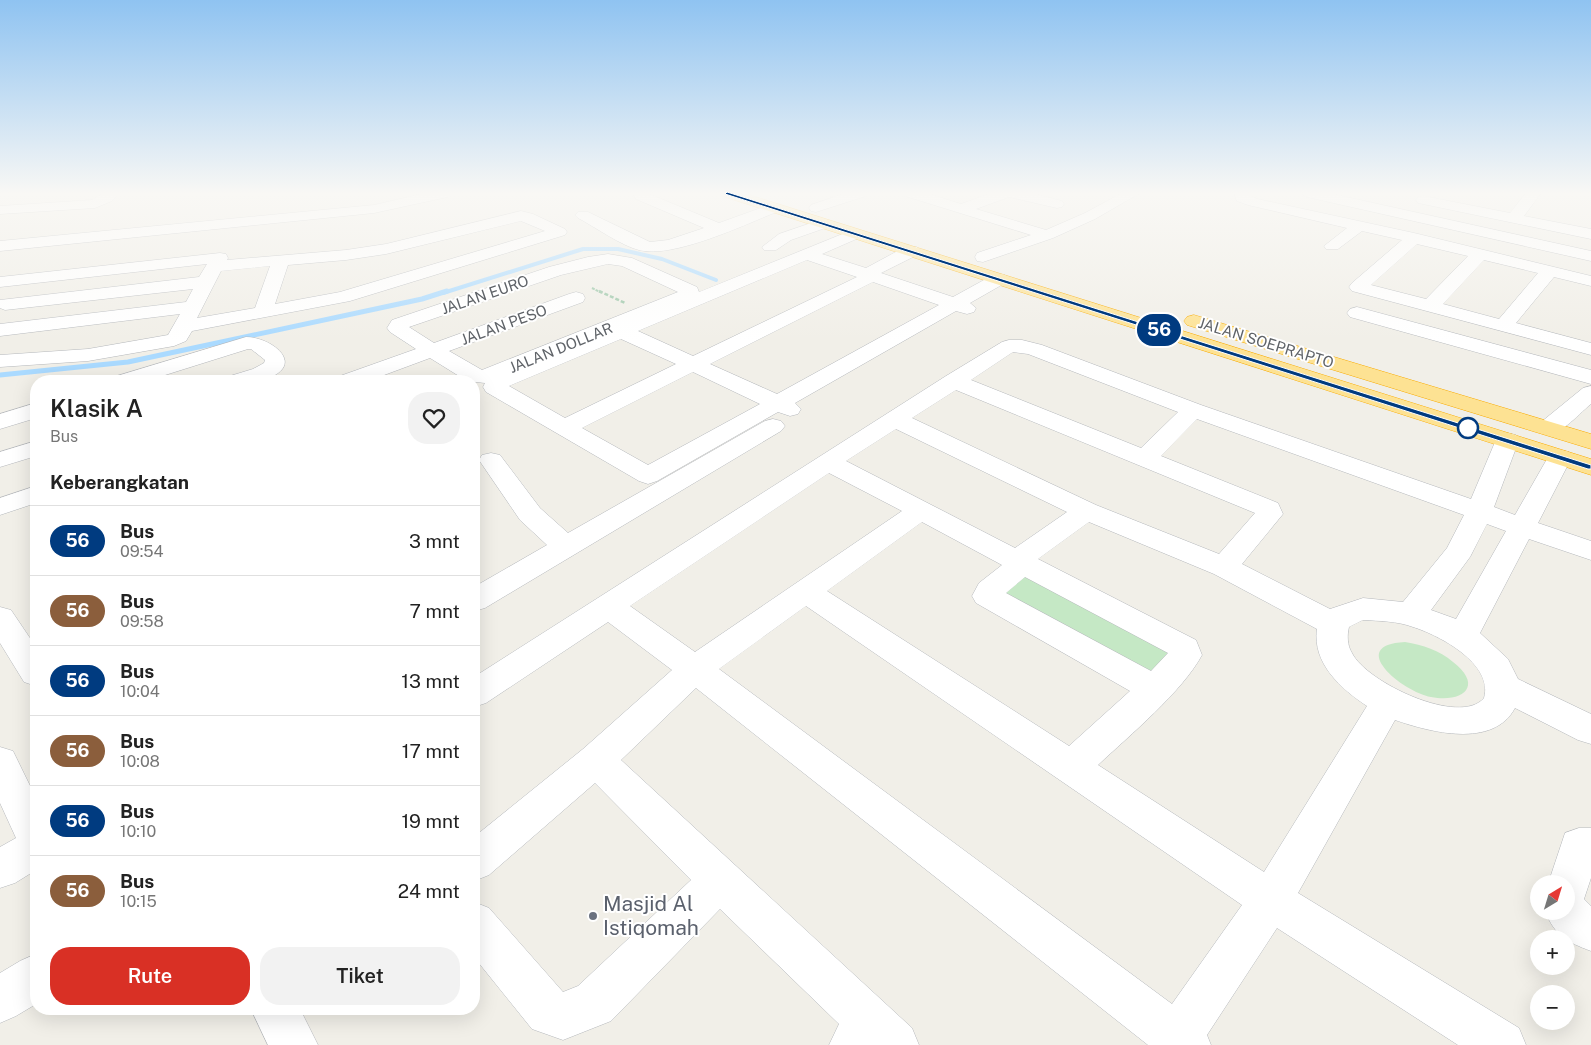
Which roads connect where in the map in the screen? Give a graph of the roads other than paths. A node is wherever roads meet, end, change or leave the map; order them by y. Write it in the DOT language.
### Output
graph roads {
  1 [pos="42,242"];
  2 [pos="197,242"];
  3 [pos="231,242"];
  4 [pos="416,242"];
  5 [pos="425,242"];
  6 [pos="501,242"];
  7 [pos="530,242"];
  8 [pos="634,242"];
  9 [pos="677,242"];
  10 [pos="778,242"];
  11 [pos="836,242"];
  12 [pos="880,242"];
  13 [pos="922,242"];
  14 [pos="1027,242"];
  15 [pos="1338,242"];
  16 [pos="1410,242"];
  17 [pos="1430,242"];
  18 [pos="1526,242"];
  19 [pos="0,246"];
  20 [pos="1332,246"];
  21 [pos="770,247"];
  22 [pos="512,248"];
  23 [pos="225,251"];
  24 [pos="806,254"];
  25 [pos="919,254"];
  26 [pos="1480,254"];
  27 [pos="1591,256"];
  28 [pos="983,257"];
  29 [pos="281,260"];
  30 [pos="1508,260"];
  31 [pos="0,261"];
  32 [pos="456,264"];
  33 [pos="1550,271"];
  34 [pos="344,276"];
  35 [pos="872,276"];
  36 [pos="30,278"];
  37 [pos="1591,280"];
  38 [pos="0,282"];
  39 [pos="205,282"];
  40 [pos="1009,282"];
  41 [pos="501,290"];
  42 [pos="691,291"];
  43 [pos="576,298"];
  44 [pos="2,306"];
  45 [pos="1145,306"];
  46 [pos="192,307"];
  47 [pos="965,307"];
  48 [pos="1429,307"];
  49 [pos="542,311"];
  50 [pos="262,312"];
  51 [pos="1357,313"];
  52 [pos="1173,315"];
  53 [pos="1503,326"];
  54 [pos="183,327"];
  55 [pos="0,330"];
  56 [pos="621,332"];
  57 [pos="592,335"];
  58 [pos="1591,349"];
  59 [pos="432,351"];
  60 [pos="0,361"];
  61 [pos="693,364"];
  62 [pos="144,375"];
  63 [pos="258,375"];
  64 [pos="365,375"];
  65 [pos="472,375"];
  66 [pos="480,377"];
  67 [pos="1591,377"];
  68 [pos="954,381"];
  69 [pos="1591,393"];
  70 [pos="788,407"];
  71 [pos="1193,410"];
  72 [pos="30,412"];
  73 [pos="897,420"];
  74 [pos="0,422"];
  75 [pos="564,428"];
  76 [pos="1548,428"];
  77 [pos="1507,440"];
  78 [pos="1591,442"];
  79 [pos="30,450"];
  80 [pos="1560,457"];
  81 [pos="1144,458"];
  82 [pos="0,460"];
  83 [pos="490,460"];
  84 [pos="828,462"];
  85 [pos="1591,467"];
  86 [pos="30,496"];
  87 [pos="0,507"];
  88 [pos="922,510"];
  89 [pos="1480,510"];
  90 [pos="1086,511"];
  91 [pos="1523,525"];
  92 [pos="565,546"];
  93 [pos="1591,550"];
  94 [pos="1020,563"];
  95 [pos="1224,567"];
  96 [pos="807,592"];
  97 [pos="480,597"];
  98 [pos="608,606"];
  99 [pos="1411,614"];
  100 [pos="0,618"];
  101 [pos="1333,624"];
  102 [pos="1462,637"];
  103 [pos="30,664"];
  104 [pos="695,669"];
  105 [pos="1504,688"];
  106 [pos="1155,689"];
  107 [pos="480,690"];
  108 [pos="1388,702"];
  109 [pos="1591,730"];
  110 [pos="596,760"];
  111 [pos="1072,767"];
  112 [pos="4,780"];
  113 [pos="30,829"];
  114 [pos="1591,846"];
  115 [pos="30,852"];
  116 [pos="480,857"];
  117 [pos="0,869"];
  118 [pos="1571,875"];
  119 [pos="720,880"];
  120 [pos="1271,900"];
  121 [pos="1575,920"];
  122 [pos="480,930"];
  123 [pos="1591,930"];
  124 [pos="30,981"];
  125 [pos="0,1000"];
  126 [pos="873,1038"];
  127 [pos="1179,1042"];
  128 [pos="1502,1045"];
  1 -- 19 [label="street"];
  2 -- 31 [label="street"];
  3 -- 23 [label="street"];
  4 -- 34 [label="street"];
  5 -- 32 [label="street"];
  6 -- 22 [label="street"];
  7 -- 22 [label="street"];
  8 -- 9 [label="street"];
  10 -- 21 [label="street"];
  11 -- 24 [label="street"];
  12 -- 25 [label="highway, JALAN SOEPRAPTO"];
  13 -- 28 [label="highway, JALAN SOEPRAPTO"];
  14 -- 28 [label="street"];
  15 -- 20 [label="street"];
  16 -- 48 [label="street"];
  17 -- 26 [label="street"];
  18 -- 27 [label="street"];
  18 -- 30 [label="street"];
  22 -- 32 [label="street"];
  23 -- 29 [label="street"];
  23 -- 36 [label="street"];
  23 -- 39 [label="street"];
  24 -- 35 [label="street"];
  24 -- 56 [label="street"];
  25 -- 35 [label="street"];
  25 -- 40 [label="highway, JALAN SOEPRAPTO"];
  26 -- 30 [label="street"];
  26 -- 48 [label="street"];
  28 -- 45 [label="highway, JALAN SOEPRAPTO"];
  29 -- 34 [label="street"];
  29 -- 50 [label="street"];
  30 -- 33 [label="street"];
  32 -- 34 [label="street"];
  33 -- 37 [label="street"];
  33 -- 53 [label="street"];
  34 -- 50 [label="street"];
  35 -- 47 [label="street"];
  35 -- 61 [label="street"];
  36 -- 38 [label="street"];
  36 -- 44 [label="street"];
  39 -- 44 [label="street"];
  39 -- 46 [label="street"];
  40 -- 47 [label="street"];
  40 -- 77 [label="highway, JALAN SOEPRAPTO"];
  41 -- 42 [label="street, JALAN EURO"];
  41 -- 49 [label="street"];
  41 -- 59 [label="street, JALAN EURO"];
  42 -- 57 [label="street, JALAN DOLLAR"];
  43 -- 49 [label="street, JALAN PESO"];
  46 -- 54 [label="street"];
  46 -- 55 [label="street"];
  47 -- 70 [label="street"];
  48 -- 53 [label="street"];
  49 -- 57 [label="street"];
  49 -- 59 [label="street, JALAN PESO"];
  50 -- 54 [label="street"];
  51 -- 67 [label="street"];
  52 -- 76 [label="highway, JALAN SOEPRAPTO"];
  53 -- 58 [label="street"];
  54 -- 60 [label="street"];
  56 -- 61 [label="street"];
  56 -- 75 [label="street"];
  57 -- 66 [label="street, JALAN DOLLAR"];
  59 -- 64 [label="street, JALAN PESO"];
  59 -- 65 [label="street, JALAN DOLLAR"];
  61 -- 70 [label="street"];
  61 -- 75 [label="street"];
  62 -- 63 [label="street"];
  68 -- 71 [label="street"];
  68 -- 73 [label="street"];
  68 -- 81 [label="street"];
  69 -- 76 [label="street"];
  70 -- 75 [label="street"];
  70 -- 92 [label="street"];
  71 -- 81 [label="street"];
  71 -- 89 [label="street"];
  72 -- 74 [label="street"];
  73 -- 84 [label="street"];
  73 -- 90 [label="street"];
  76 -- 78 [label="highway, JALAN SOEPRAPTO"];
  77 -- 80 [label="highway, JALAN SOEPRAPTO"];
  77 -- 89 [label="street"];
  79 -- 82 [label="street"];
  80 -- 85 [label="highway, JALAN SOEPRAPTO"];
  80 -- 91 [label="street"];
  81 -- 95 [label="street"];
  83 -- 92 [label="street"];
  84 -- 88 [label="street"];
  84 -- 98 [label="street"];
  86 -- 87 [label="street"];
  88 -- 94 [label="street"];
  88 -- 96 [label="street"];
  89 -- 91 [label="street"];
  89 -- 99 [label="street"];
  90 -- 94 [label="street"];
  90 -- 95 [label="street"];
  91 -- 93 [label="street"];
  91 -- 102 [label="street"];
  92 -- 97 [label="street"];
  94 -- 106 [label="street"];
  94 -- 106 [label="street"];
  95 -- 101 [label="street"];
  96 -- 104 [label="street"];
  96 -- 111 [label="street"];
  98 -- 104 [label="street"];
  98 -- 107 [label="street"];
  99 -- 101 [label="street"];
  99 -- 102 [label="street"];
  100 -- 103 [label="street"];
  101 -- 108 [label="street"];
  102 -- 105 [label="street"];
  104 -- 110 [label="street"];
  104 -- 127 [label="street"];
  105 -- 108 [label="street"];
  105 -- 109 [label="street"];
  106 -- 111 [label="street"];
  108 -- 120 [label="street"];
  110 -- 116 [label="street"];
  110 -- 119 [label="street"];
  111 -- 120 [label="street"];
  112 -- 113 [label="street"];
  114 -- 118 [label="street"];
  115 -- 117 [label="street"];
  119 -- 122 [label="street"];
  119 -- 126 [label="street"];
  120 -- 127 [label="street"];
  120 -- 128 [label="street"];
  121 -- 123 [label="street"];
  124 -- 125 [label="street"];
}
